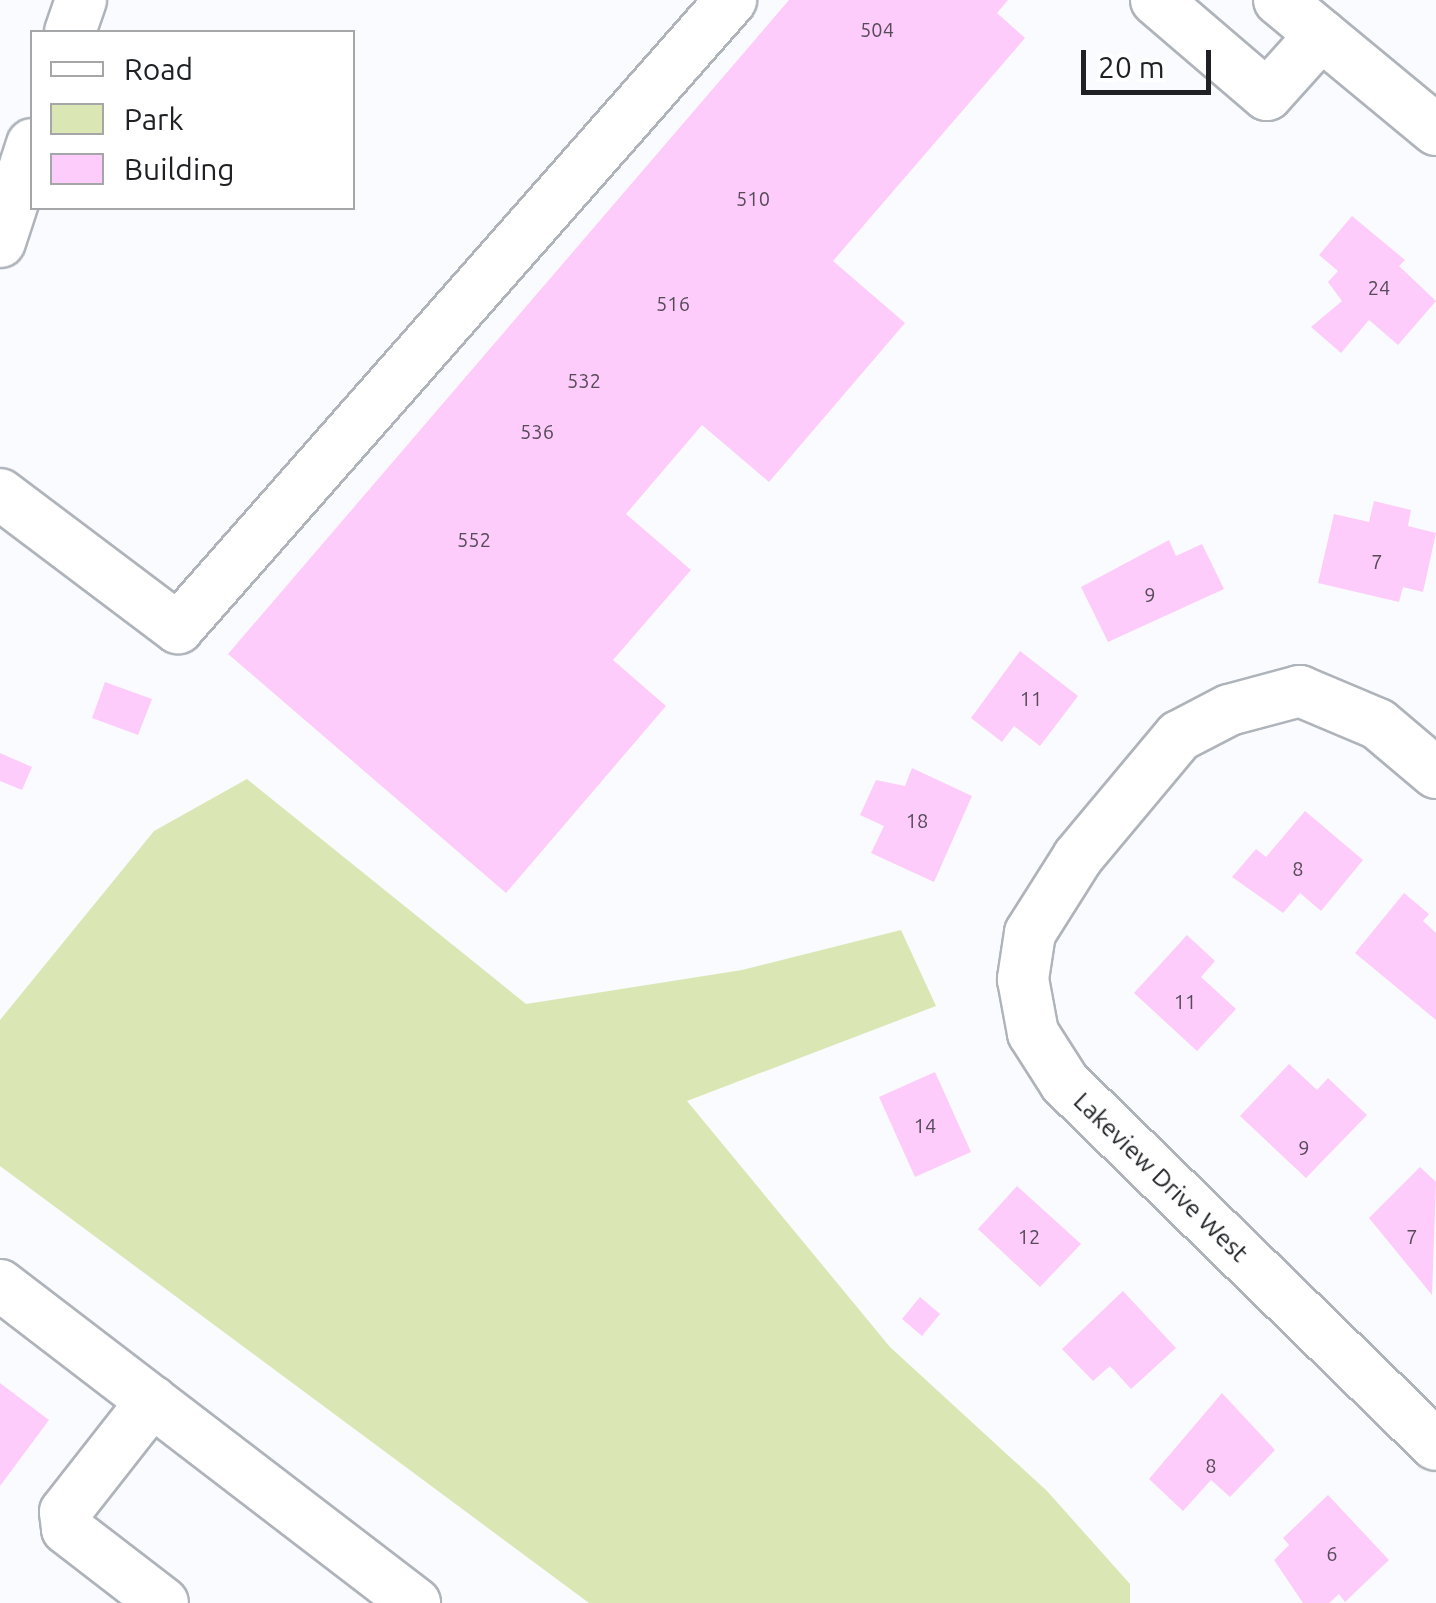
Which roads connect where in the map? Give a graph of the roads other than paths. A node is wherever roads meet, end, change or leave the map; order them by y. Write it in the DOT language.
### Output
graph roads {
  1 [pos="81,0"];
  2 [pos="732,0"];
  3 [pos="1156,0"];
  4 [pos="1280,0"];
  5 [pos="71,30"];
  6 [pos="1322,35"];
  7 [pos="1436,130"];
  8 [pos="30,150"];
  9 [pos="0,242"];
  10 [pos="0,494"];
  11 [pos="1436,772"];
  12 [pos="0,1285"];
  13 [pos="152,1401"];
  14 [pos="1436,1445"];
  15 [pos="163,1603"];
  16 [pos="414,1603"];
  1 -- 5 [label="street"];
  2 -- 10 [label="street"];
  3 -- 6 [label="street"];
  4 -- 6 [label="street"];
  6 -- 7 [label="street"];
  8 -- 9 [label="street"];
  11 -- 14 [label="street, Lakeview Drive West"];
  12 -- 13 [label="street"];
  13 -- 15 [label="street"];
  13 -- 16 [label="street"];
}
